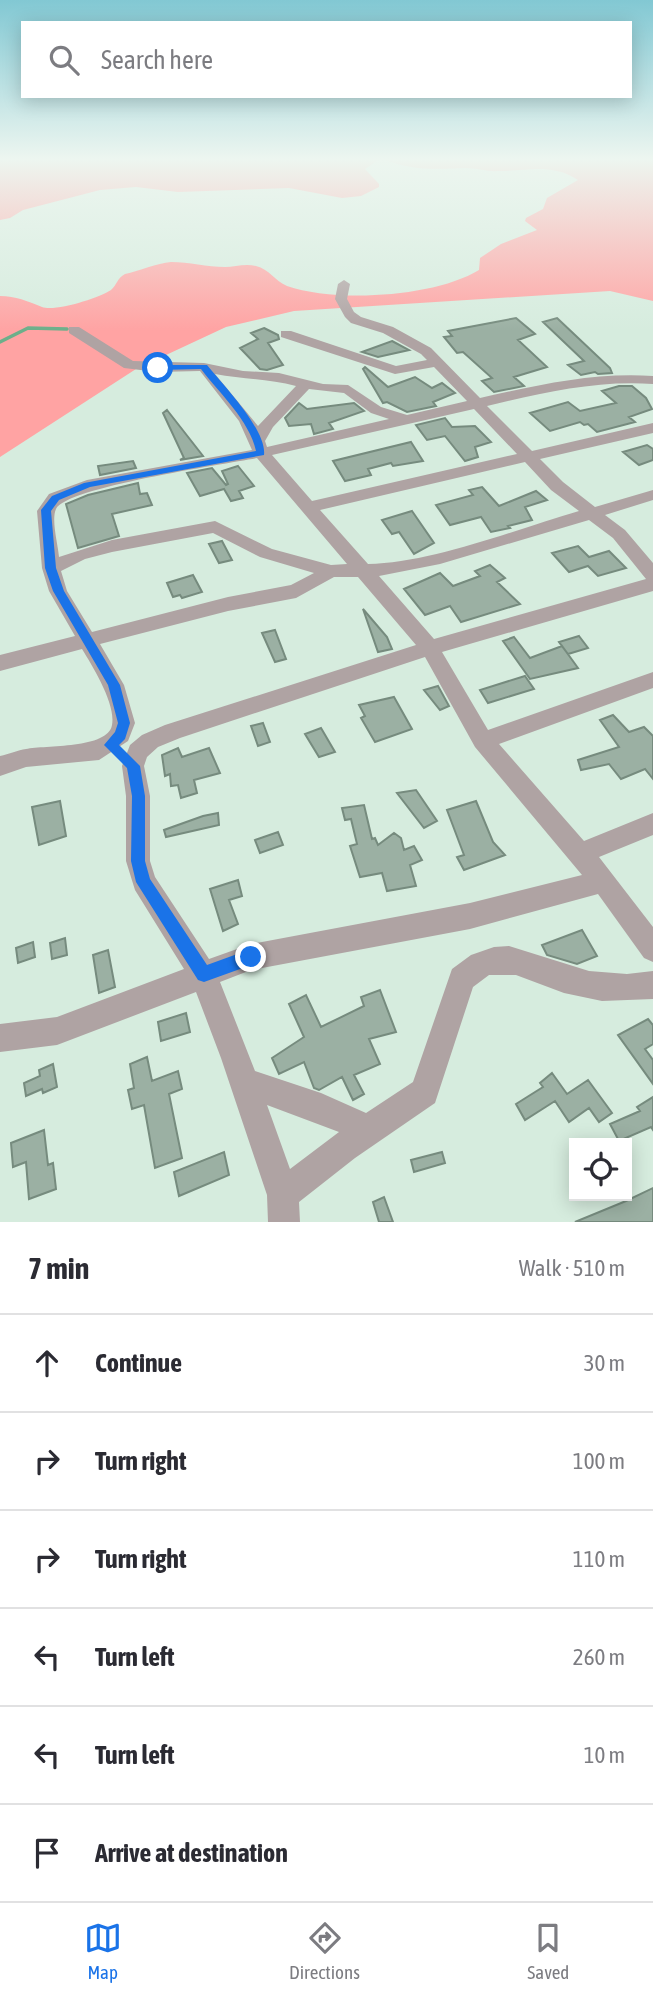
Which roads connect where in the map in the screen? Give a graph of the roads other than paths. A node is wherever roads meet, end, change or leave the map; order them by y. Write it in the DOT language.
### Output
graph roads {
  1 [pos="344,284"];
  2 [pos="74,330"];
  3 [pos="286,334"];
  4 [pos="439,362"];
  5 [pos="204,367"];
  6 [pos="653,380"];
  7 [pos="306,384"];
  8 [pos="479,404"];
  9 [pos="409,420"];
  10 [pos="653,428"];
  11 [pos="259,447"];
  12 [pos="529,458"];
  13 [pos="653,495"];
  14 [pos="308,507"];
  15 [pos="592,512"];
  16 [pos="51,568"];
  17 [pos="361,570"];
  18 [pos="331,571"];
  19 [pos="653,575"];
  20 [pos="653,583"];
  21 [pos="88,638"];
  22 [pos="430,648"];
  23 [pos="0,663"];
  24 [pos="653,680"];
  25 [pos="173,731"];
  26 [pos="116,737"];
  27 [pos="483,741"];
  28 [pos="0,766"];
  29 [pos="133,766"];
  30 [pos="653,824"];
  31 [pos="579,854"];
  32 [pos="603,881"];
  33 [pos="653,949"];
  34 [pos="204,974"];
  35 [pos="653,985"];
  36 [pos="0,1038"];
  37 [pos="244,1082"];
  38 [pos="368,1130"];
  39 [pos="284,1209"];
  1 -- 4 [label="street"];
  2 -- 5 [label="street"];
  3 -- 4 [label="street"];
  4 -- 8 [label="street"];
  5 -- 7 [label="street"];
  5 -- 11 [label="street"];
  6 -- 8 [label="street"];
  7 -- 9 [label="street"];
  7 -- 11 [label="street"];
  8 -- 9 [label="street"];
  8 -- 12 [label="street"];
  9 -- 11 [label="street"];
  10 -- 12 [label="street"];
  11 -- 14 [label="street"];
  11 -- 16 [label="street"];
  12 -- 14 [label="street"];
  12 -- 15 [label="street"];
  13 -- 15 [label="street"];
  14 -- 17 [label="street"];
  15 -- 17 [label="street"];
  15 -- 19 [label="street"];
  16 -- 18 [label="street"];
  16 -- 21 [label="street"];
  17 -- 18 [label="street"];
  17 -- 22 [label="street"];
  18 -- 21 [label="street"];
  20 -- 22 [label="street"];
  21 -- 23 [label="street"];
  21 -- 26 [label="street"];
  22 -- 25 [label="street"];
  22 -- 27 [label="street"];
  24 -- 27 [label="street"];
  25 -- 26 [label="street"];
  25 -- 29 [label="street"];
  26 -- 28 [label="street"];
  26 -- 29 [label="street"];
  27 -- 31 [label="street"];
  29 -- 34 [label="street"];
  30 -- 31 [label="street"];
  31 -- 32 [label="street"];
  32 -- 33 [label="street"];
  32 -- 34 [label="street"];
  34 -- 36 [label="street"];
  34 -- 37 [label="street"];
  35 -- 38 [label="street"];
  37 -- 38 [label="street"];
  37 -- 39 [label="street"];
  38 -- 39 [label="street"];
}
